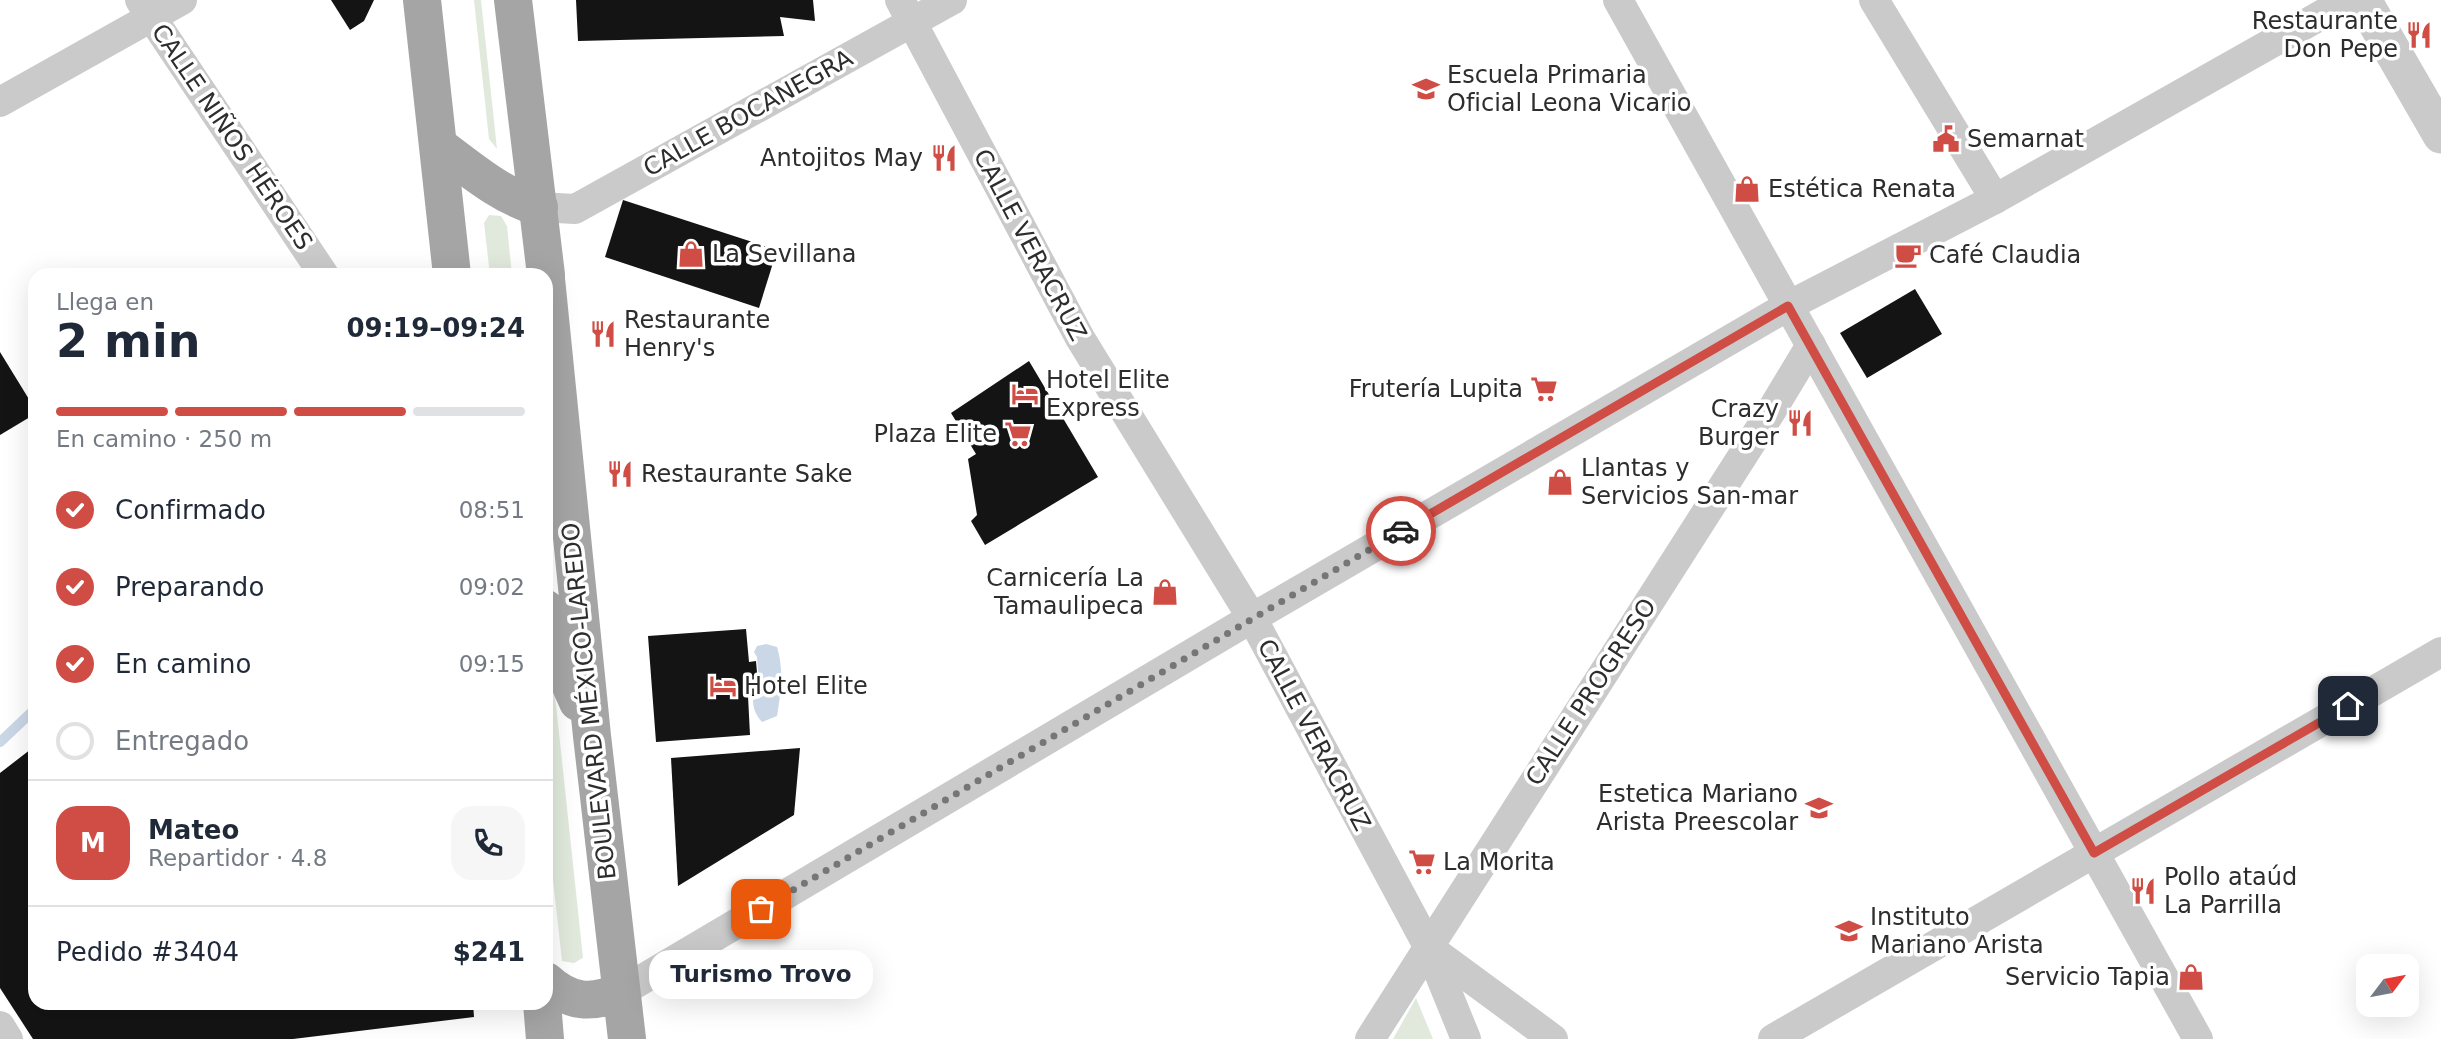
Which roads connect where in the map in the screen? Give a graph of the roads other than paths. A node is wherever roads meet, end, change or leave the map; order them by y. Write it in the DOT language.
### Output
graph roads {
  1 [pos="182,0"];
  2 [pos="422,0"];
  3 [pos="513,0"];
  4 [pos="952,0"];
  5 [pos="1618,0"];
  6 [pos="1874,0"];
  7 [pos="2348,0"];
  8 [pos="2363,0"];
  9 [pos="146,9"];
  10 [pos="906,11"];
  11 [pos="0,102"];
  12 [pos="2441,135"];
  13 [pos="439,146"];
  14 [pos="1995,199"];
  15 [pos="539,207"];
  16 [pos="319,268"];
  17 [pos="452,268"];
  18 [pos="545,268"];
  19 [pos="1788,306"];
  20 [pos="1811,345"];
  21 [pos="553,347"];
  22 [pos="1252,618"];
  23 [pos="553,643"];
  24 [pos="2441,652"];
  25 [pos="592,736"];
  26 [pos="2094,853"];
  27 [pos="1428,946"];
  28 [pos="553,987"];
  29 [pos="621,992"];
  30 [pos="543,1010"];
  31 [pos="0,1026"];
  32 [pos="8,1039"];
  33 [pos="545,1039"];
  34 [pos="627,1039"];
  35 [pos="1370,1039"];
  36 [pos="1466,1039"];
  37 [pos="1553,1039"];
  38 [pos="1773,1039"];
  39 [pos="2198,1039"];
  1 -- 9 [label="street"];
  2 -- 13 [label="main road"];
  3 -- 15 [label="main road, BOULEVARD MÉXICO-LAREDO"];
  4 -- 10 [label="street, CALLE BOCANEGRA"];
  5 -- 19 [label="street"];
  6 -- 14 [label="street"];
  7 -- 14 [label="street"];
  8 -- 12 [label="street"];
  9 -- 11 [label="street"];
  9 -- 16 [label="street, CALLE NIÑOS HÉROES"];
  10 -- 15 [label="street, CALLE BOCANEGRA"];
  10 -- 22 [label="street, CALLE VERACRUZ"];
  13 -- 15 [label="main road"];
  13 -- 17 [label="main road"];
  14 -- 19 [label="street"];
  15 -- 18 [label="main road, BOULEVARD MÉXICO-LAREDO"];
  19 -- 20 [label="street"];
  19 -- 22 [label="street"];
  20 -- 26 [label="street"];
  20 -- 27 [label="street, CALLE PROGRESO"];
  21 -- 25 [label="main road, BOULEVARD MÉXICO-LAREDO"];
  22 -- 27 [label="street, CALLE VERACRUZ"];
  22 -- 29 [label="street"];
  23 -- 25 [label="main road"];
  24 -- 26 [label="street"];
  25 -- 29 [label="main road, BOULEVARD MÉXICO-LAREDO"];
  26 -- 38 [label="street"];
  26 -- 39 [label="street"];
  27 -- 35 [label="street, CALLE PROGRESO"];
  27 -- 36 [label="street, CALLE VERACRUZ"];
  27 -- 37 [label="street"];
  28 -- 29 [label="main road"];
  29 -- 34 [label="main road, BOULEVARD MÉXICO-LAREDO"];
  30 -- 33 [label="main road"];
  31 -- 32 [label="street"];
}
